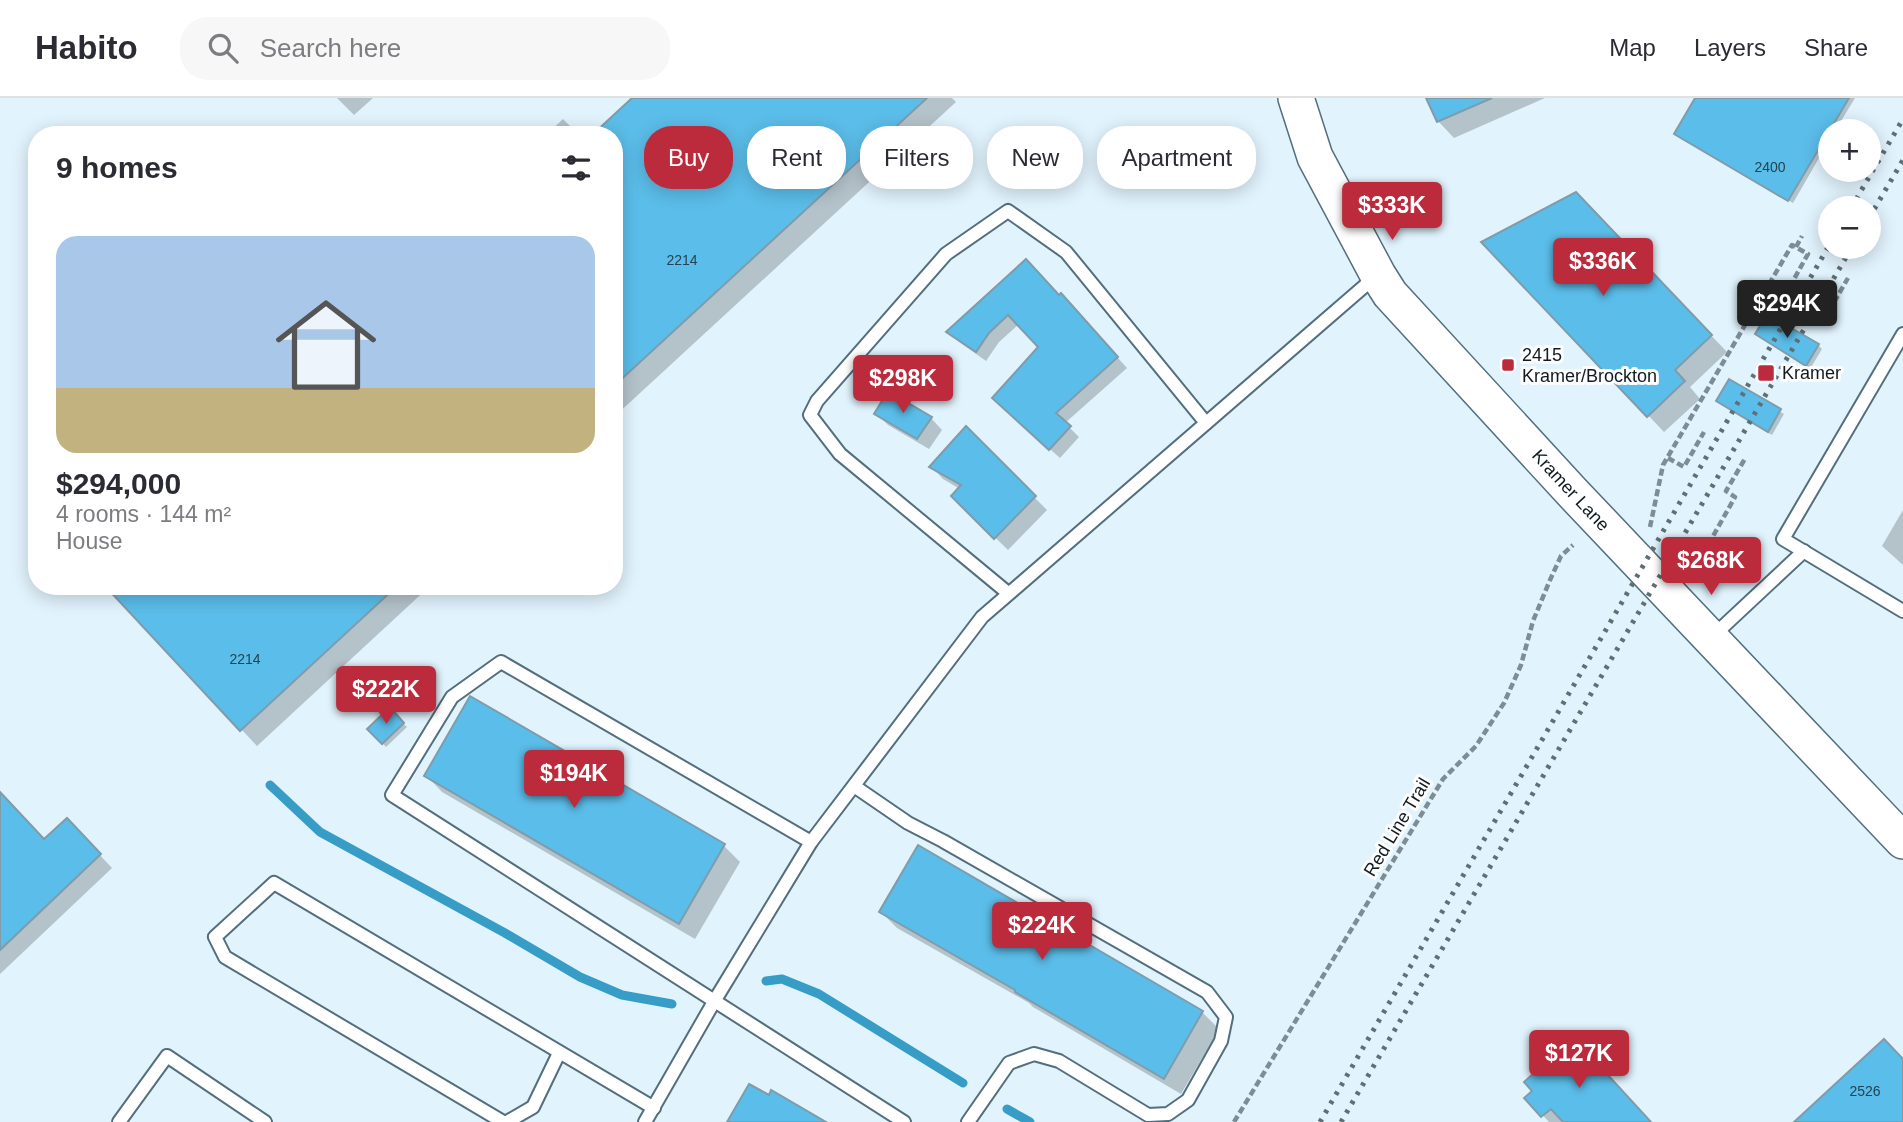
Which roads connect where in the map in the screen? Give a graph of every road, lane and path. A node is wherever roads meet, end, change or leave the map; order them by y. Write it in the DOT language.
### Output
graph roads {
  1 [pos="1296,98"];
  2 [pos="1802,236"];
  3 [pos="1796,247"];
  4 [pos="1378,275"];
  5 [pos="1848,278"];
  6 [pos="1789,288"];
  7 [pos="1829,311"];
  8 [pos="1903,334"];
  9 [pos="1206,423"];
  10 [pos="1704,432"];
  11 [pos="1746,457"];
  12 [pos="1668,458"];
  13 [pos="1650,527"];
  14 [pos="1573,545"];
  15 [pos="1804,551"];
  16 [pos="1698,563"];
  17 [pos="1008,593"];
  18 [pos="1903,611"];
  19 [pos="1711,639"];
  20 [pos="854,786"];
  21 [pos="1903,841"];
  22 [pos="811,842"];
  23 [pos="715,1000"];
  24 [pos="559,1053"];
  25 [pos="653,1108"];
  26 [pos="119,1122"];
  27 [pos="265,1122"];
  28 [pos="505,1122"];
  29 [pos="645,1122"];
  30 [pos="904,1122"];
  31 [pos="968,1122"];
  32 [pos="1234,1122"];
  1 -- 4 [label="street, Kramer Lane"];
  2 -- 3 [label="path"];
  3 -- 6 [label="path"];
  3 -- 12 [label="path"];
  4 -- 9 [label="lane"];
  4 -- 19 [label="street, Kramer Lane"];
  5 -- 7 [label="path"];
  8 -- 15 [label="lane"];
  9 -- 17 [label="lane"];
  9 -- 17 [label="lane"];
  10 -- 12 [label="path"];
  11 -- 16 [label="path"];
  12 -- 13 [label="path"];
  14 -- 32 [label="path, Red Line Trail"];
  15 -- 18 [label="lane"];
  15 -- 19 [label="lane"];
  17 -- 20 [label="lane"];
  19 -- 21 [label="street, Kramer Lane"];
  20 -- 22 [label="lane"];
  20 -- 31 [label="lane"];
  22 -- 23 [label="lane"];
  22 -- 23 [label="lane"];
  23 -- 25 [label="lane"];
  23 -- 30 [label="lane"];
  24 -- 25 [label="lane"];
  24 -- 28 [label="lane"];
  24 -- 28 [label="lane"];
  25 -- 29 [label="lane"];
  26 -- 27 [label="lane"];
}
